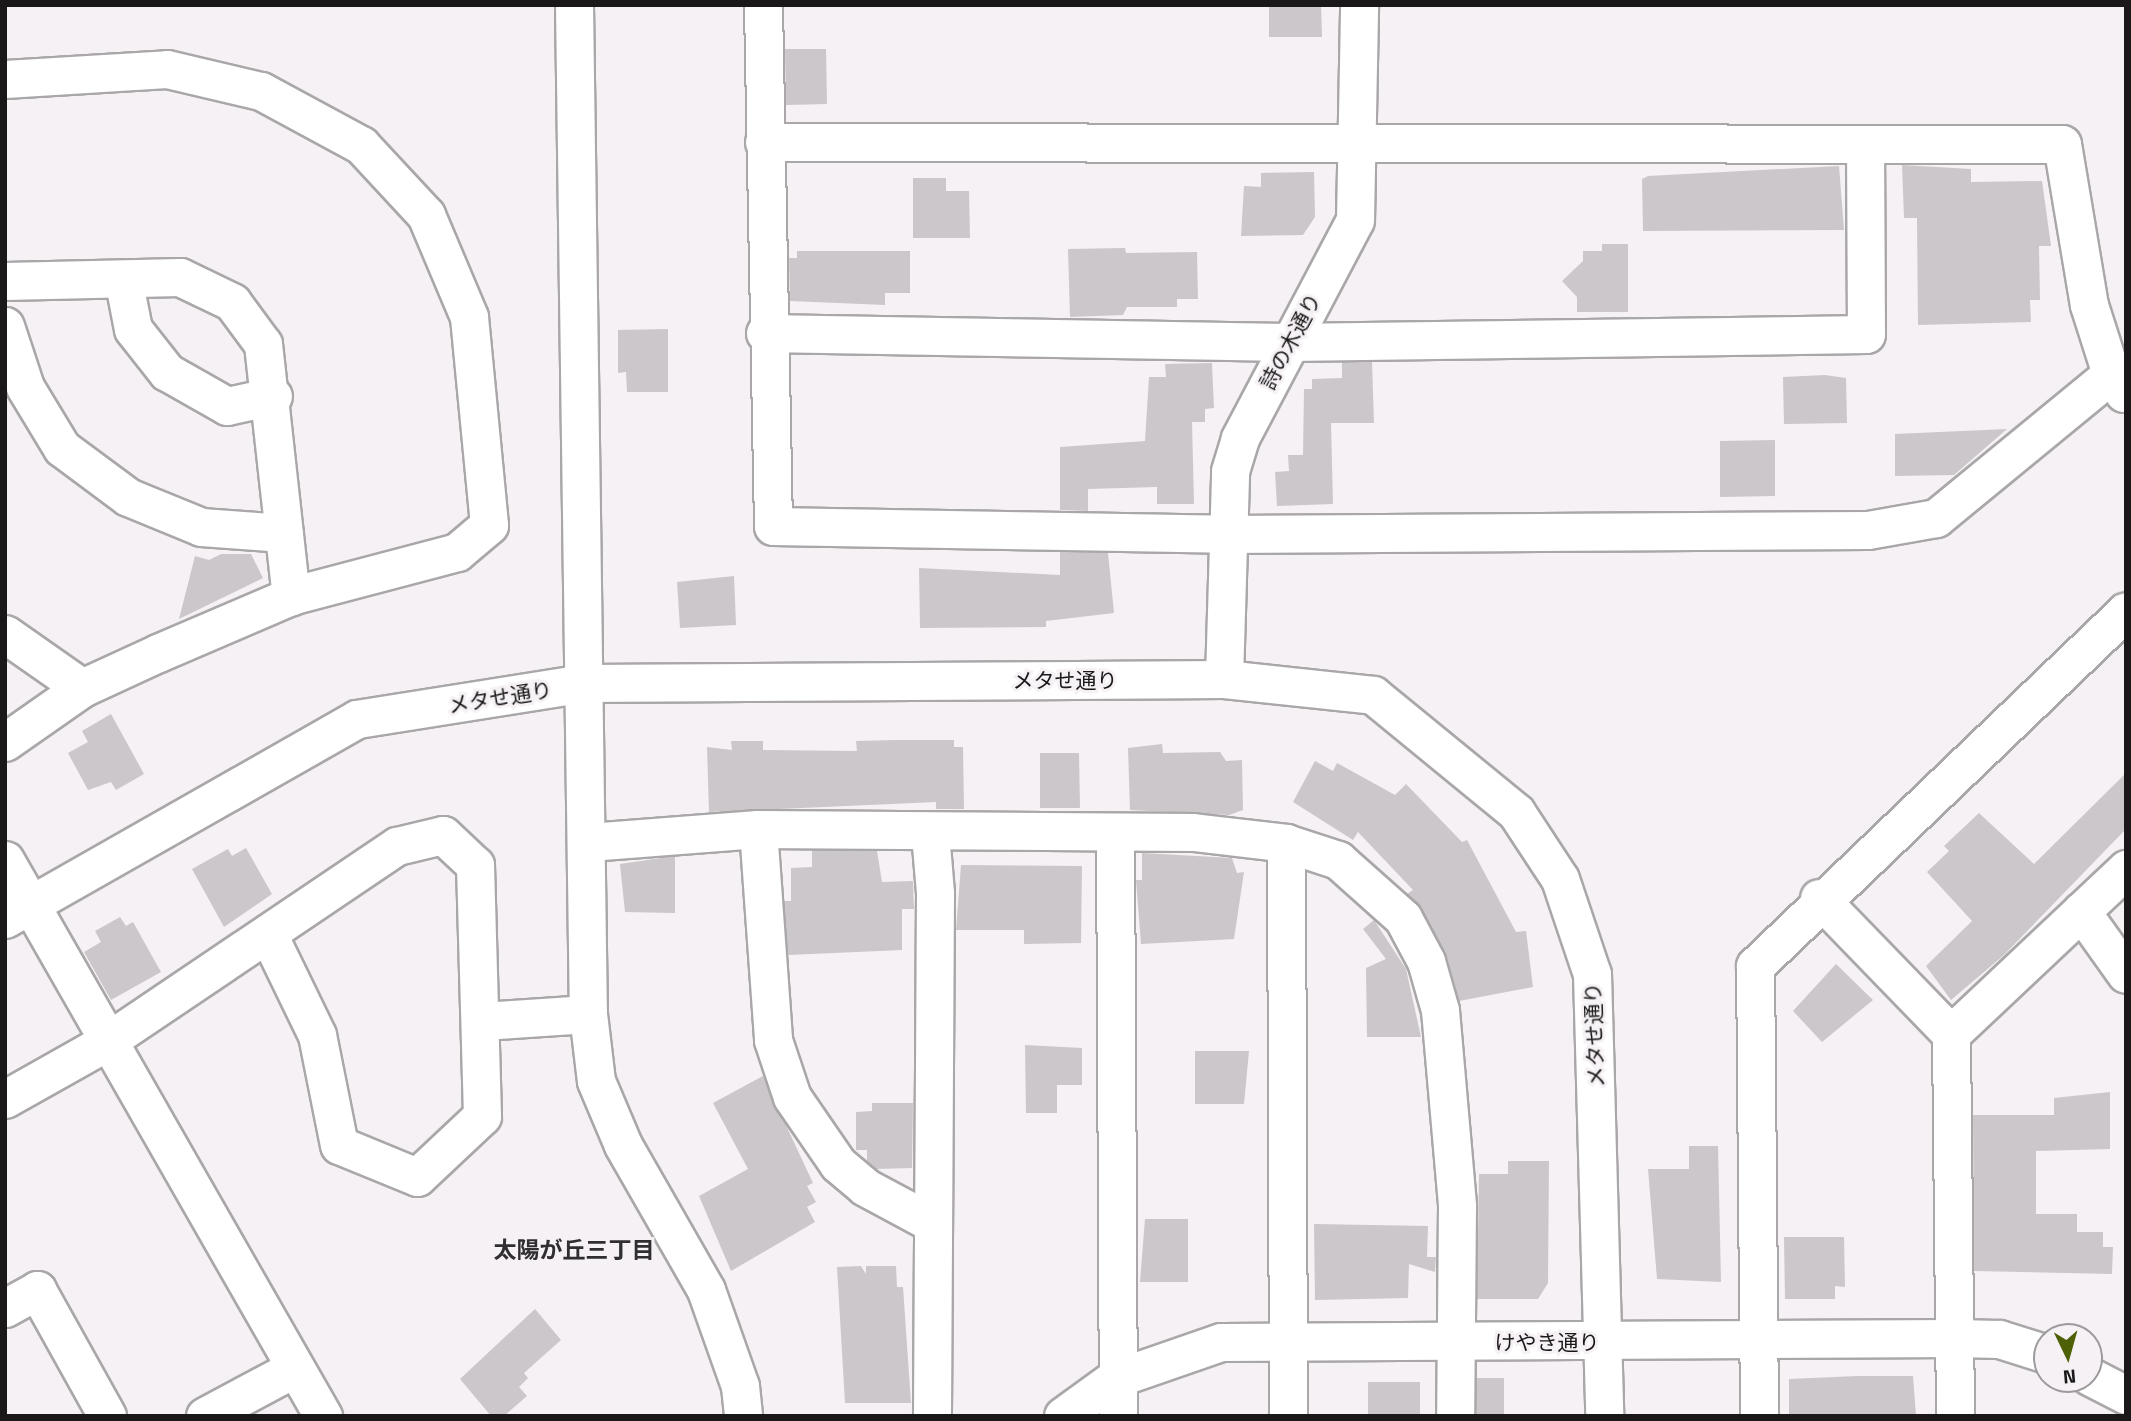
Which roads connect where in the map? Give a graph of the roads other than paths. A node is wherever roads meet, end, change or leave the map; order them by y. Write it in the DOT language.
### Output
graph roads {
  1 [pos="574,5"];
  2 [pos="763,5"];
  3 [pos="1359,5"];
  4 [pos="5,79"];
  5 [pos="764,142"];
  6 [pos="1865,144"];
  7 [pos="1360,147"];
  8 [pos="5,281"];
  9 [pos="124,283"];
  10 [pos="5,326"];
  11 [pos="765,333"];
  12 [pos="1289,342"];
  13 [pos="2118,385"];
  14 [pos="273,397"];
  15 [pos="284,533"];
  16 [pos="1224,534"];
  17 [pos="290,596"];
  18 [pos="2126,611"];
  19 [pos="5,634"];
  20 [pos="1224,679"];
  21 [pos="584,683"];
  22 [pos="82,688"];
  23 [pos="5,742"];
  24 [pos="758,829"];
  25 [pos="1115,832"];
  26 [pos="930,833"];
  27 [pos="589,842"];
  28 [pos="1286,843"];
  29 [pos="5,860"];
  30 [pos="2126,869"];
  31 [pos="1819,898"];
  32 [pos="19,911"];
  33 [pos="2081,911"];
  34 [pos="268,934"];
  35 [pos="2126,974"];
  36 [pos="588,1014"];
  37 [pos="482,1021"];
  38 [pos="1951,1034"];
  39 [pos="106,1042"];
  40 [pos="5,1099"];
  41 [pos="932,1223"];
  42 [pos="5,1308"];
  43 [pos="1956,1338"];
  44 [pos="1759,1339"];
  45 [pos="1287,1340"];
  46 [pos="1603,1342"];
  47 [pos="1456,1343"];
  48 [pos="2033,1350"];
  49 [pos="295,1367"];
  50 [pos="1118,1377"];
  51 [pos="2103,1383"];
  52 [pos="2126,1395"];
  53 [pos="107,1416"];
  54 [pos="205,1416"];
  55 [pos="323,1416"];
  56 [pos="743,1416"];
  57 [pos="932,1416"];
  58 [pos="1063,1416"];
  59 [pos="1118,1416"];
  60 [pos="1288,1416"];
  61 [pos="1455,1416"];
  62 [pos="1604,1416"];
  63 [pos="1759,1416"];
  64 [pos="1955,1416"];
  1 -- 21 [label="street"];
  2 -- 5 [label="street"];
  3 -- 7 [label="street, 詩の木通り"];
  4 -- 17 [label="street"];
  5 -- 7 [label="street"];
  5 -- 11 [label="street"];
  6 -- 7 [label="street"];
  6 -- 12 [label="street"];
  6 -- 13 [label="street"];
  7 -- 12 [label="street, 詩の木通り"];
  8 -- 9 [label="street"];
  9 -- 14 [label="street"];
  9 -- 14 [label="street"];
  10 -- 15 [label="street"];
  11 -- 12 [label="street"];
  11 -- 16 [label="street"];
  12 -- 16 [label="street, 詩の木通り"];
  13 -- 16 [label="street"];
  14 -- 15 [label="street"];
  15 -- 17 [label="street"];
  16 -- 20 [label="street, 詩の木通り"];
  17 -- 22 [label="street"];
  18 -- 31 [label="street"];
  19 -- 22 [label="street"];
  20 -- 21 [label="street, メタせ通り"];
  20 -- 46 [label="street, メタせ通り"];
  21 -- 27 [label="street"];
  21 -- 32 [label="street, メタせ通り"];
  22 -- 23 [label="street"];
  24 -- 26 [label="street"];
  24 -- 27 [label="street"];
  24 -- 41 [label="street"];
  25 -- 26 [label="street"];
  25 -- 28 [label="street"];
  25 -- 50 [label="street"];
  26 -- 41 [label="street"];
  27 -- 36 [label="street"];
  28 -- 45 [label="street"];
  28 -- 47 [label="street"];
  29 -- 32 [label="street"];
  30 -- 33 [label="street"];
  31 -- 38 [label="street"];
  31 -- 44 [label="street"];
  32 -- 39 [label="street"];
  33 -- 35 [label="street"];
  33 -- 38 [label="street"];
  34 -- 37 [label="street"];
  34 -- 37 [label="street"];
  34 -- 39 [label="street"];
  36 -- 37 [label="street"];
  36 -- 56 [label="street"];
  38 -- 43 [label="street"];
  39 -- 40 [label="street"];
  39 -- 49 [label="street"];
  41 -- 57 [label="street"];
  42 -- 53 [label="street"];
  43 -- 44 [label="street, けやき通り"];
  43 -- 48 [label="street, けやき通り"];
  43 -- 64 [label="street"];
  44 -- 46 [label="street, けやき通り"];
  44 -- 63 [label="street"];
  45 -- 47 [label="street, けやき通り"];
  45 -- 50 [label="street, けやき通り"];
  45 -- 60 [label="street"];
  46 -- 47 [label="street, けやき通り"];
  46 -- 62 [label="street, メタせ通り"];
  47 -- 61 [label="street"];
  49 -- 54 [label="street"];
  49 -- 55 [label="street"];
  50 -- 58 [label="street, けやき通り"];
  50 -- 59 [label="street"];
  51 -- 52 [label="street"];
}
